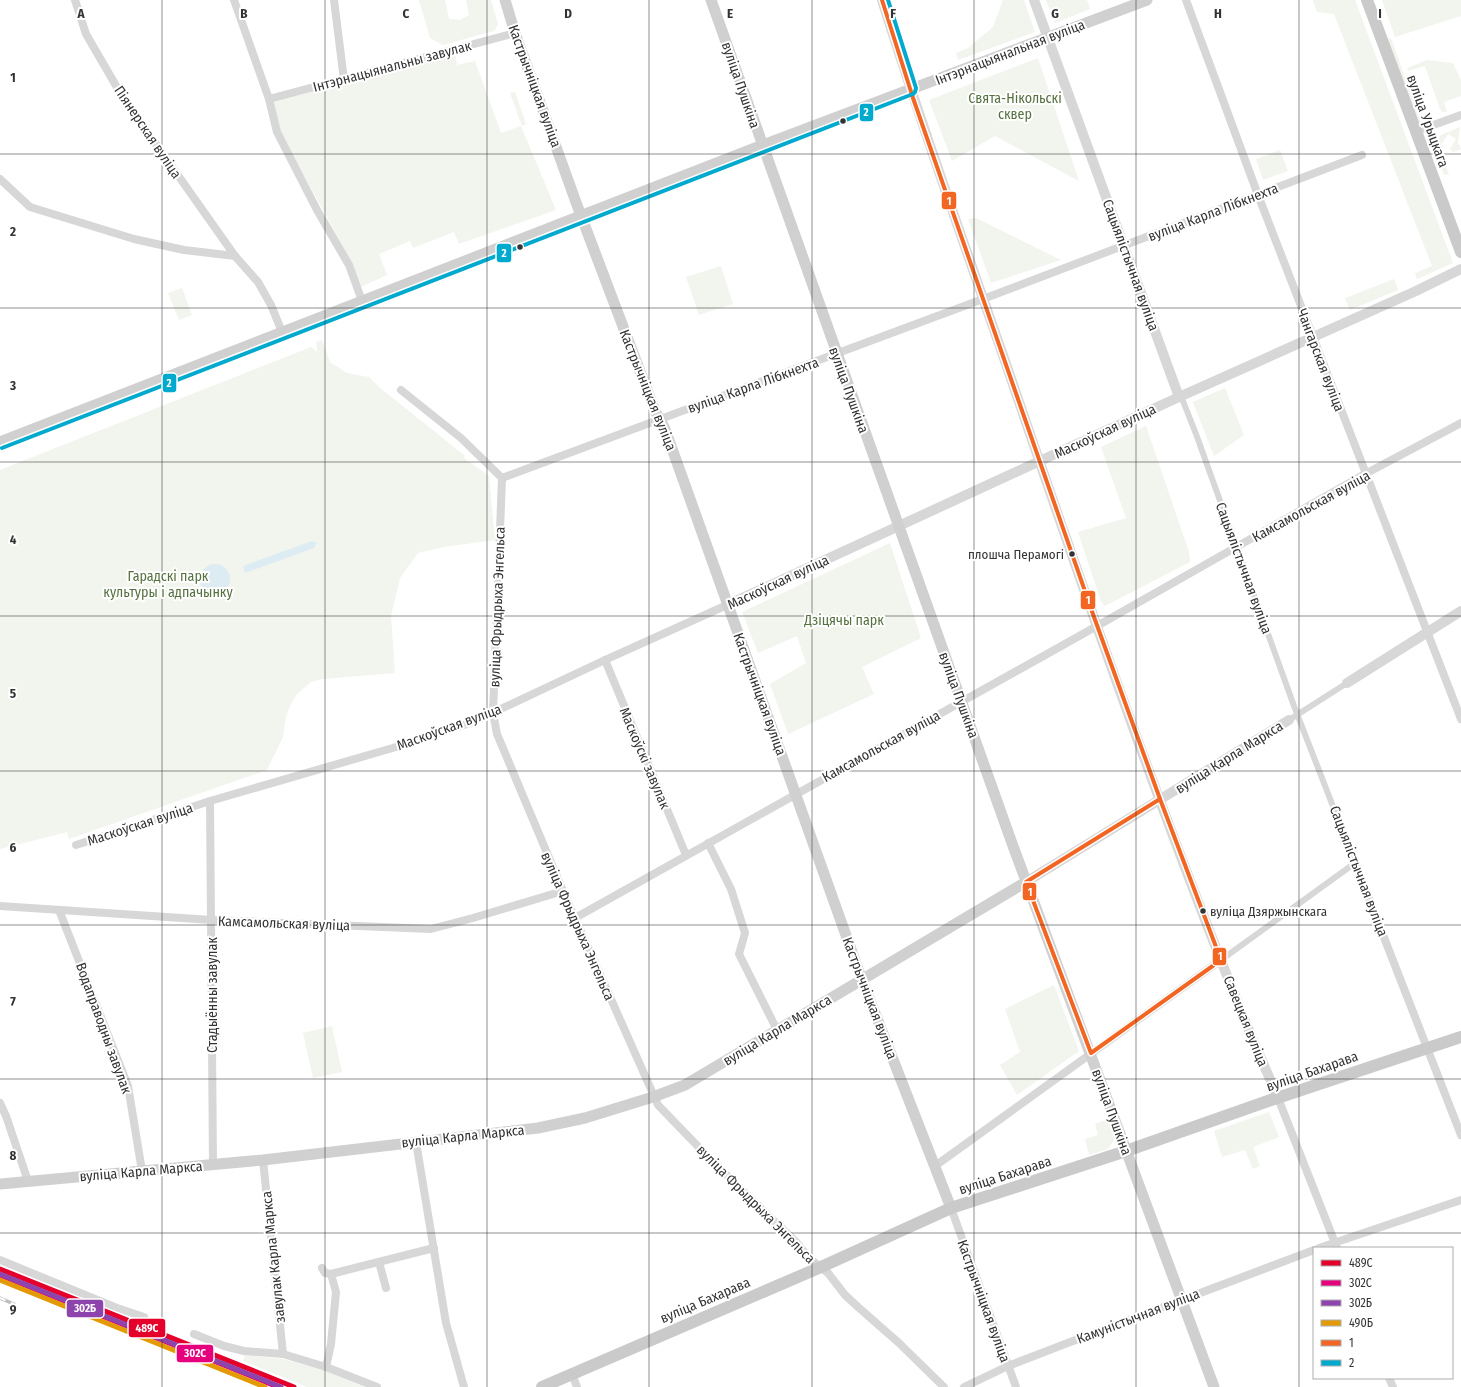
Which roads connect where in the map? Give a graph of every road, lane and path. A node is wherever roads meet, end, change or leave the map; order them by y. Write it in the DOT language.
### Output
graph roads {
  1 [pos="75,0"];
  2 [pos="234,0"];
  3 [pos="334,0"];
  4 [pos="505,0"];
  5 [pos="711,0"];
  6 [pos="882,0"];
  7 [pos="1034,0"];
  8 [pos="1147,0"];
  9 [pos="1186,0"];
  10 [pos="1367,0"];
  11 [pos="515,33"];
  12 [pos="1048,38"];
  13 [pos="344,80"];
  14 [pos="910,89"];
  15 [pos="269,99"];
  16 [pos="1461,115"];
  17 [pos="1416,131"];
  18 [pos="762,145"];
  19 [pos="1362,155"];
  20 [pos="0,179"];
  21 [pos="1258,195"];
  22 [pos="581,215"];
  23 [pos="224,241"];
  24 [pos="1124,245"];
  25 [pos="1461,252"];
  26 [pos="214,253"];
  27 [pos="235,256"];
  28 [pos="1461,269"];
  29 [pos="983,299"];
  30 [pos="362,301"];
  31 [pos="282,332"];
  32 [pos="1313,337"];
  33 [pos="836,354"];
  34 [pos="402,390"];
  35 [pos="1179,396"];
  36 [pos="661,419"];
  37 [pos="1461,423"];
  38 [pos="0,442"];
  39 [pos="1039,462"];
  40 [pos="1365,474"];
  41 [pos="502,478"];
  42 [pos="898,526"];
  43 [pos="1237,547"];
  44 [pos="727,605"];
  45 [pos="1461,611"];
  46 [pos="1097,626"];
  47 [pos="1427,632"];
  48 [pos="605,660"];
  49 [pos="1347,683"];
  50 [pos="961,702"];
  51 [pos="493,713"];
  52 [pos="1298,714"];
  53 [pos="1461,719"];
  54 [pos="1289,720"];
  55 [pos="796,794"];
  56 [pos="1160,799"];
  57 [pos="210,801"];
  58 [pos="708,844"];
  59 [pos="76,845"];
  60 [pos="686,855"];
  61 [pos="1355,863"];
  62 [pos="1026,882"];
  63 [pos="563,891"];
  64 [pos="0,906"];
  65 [pos="59,910"];
  66 [pos="575,918"];
  67 [pos="212,920"];
  68 [pos="1221,960"];
  69 [pos="862,980"];
  70 [pos="777,1030"];
  71 [pos="1461,1037"];
  72 [pos="1428,1048"];
  73 [pos="1091,1053"];
  74 [pos="653,1098"];
  75 [pos="1278,1098"];
  76 [pos="0,1103"];
  77 [pos="1461,1134"];
  78 [pos="416,1142"];
  79 [pos="1126,1151"];
  80 [pos="263,1160"];
  81 [pos="213,1165"];
  82 [pos="935,1166"];
  83 [pos="142,1172"];
  84 [pos="28,1181"];
  85 [pos="0,1184"];
  86 [pos="1461,1200"];
  87 [pos="951,1208"];
  88 [pos="1336,1245"];
  89 [pos="1325,1247"];
  90 [pos="434,1248"];
  91 [pos="1313,1250"];
  92 [pos="0,1260"];
  93 [pos="379,1262"];
  94 [pos="821,1267"];
  95 [pos="322,1268"];
  96 [pos="331,1274"];
  97 [pos="386,1288"];
  98 [pos="1181,1299"];
  99 [pos="144,1316"];
  100 [pos="194,1334"];
  101 [pos="283,1354"];
  102 [pos="1008,1366"];
  103 [pos="326,1367"];
  104 [pos="572,1374"];
  105 [pos="377,1387"];
  106 [pos="464,1387"];
  107 [pos="542,1387"];
  108 [pos="577,1387"];
  109 [pos="944,1387"];
  110 [pos="964,1387"];
  111 [pos="1016,1387"];
  112 [pos="1214,1387"];
  1 -- 23 [label="street, Піянерская вуліца"];
  2 -- 15 [label="street"];
  3 -- 13 [label="street"];
  4 -- 11 [label="main road, Кастрычніцкая вуліца"];
  5 -- 18 [label="main road, вуліца Пушкіна"];
  6 -- 14 [label="street, Савецкая вуліца"];
  7 -- 12 [label="street, Сацыялістычная вуліца"];
  8 -- 12 [label="main road, Інтэрнацыянальная вуліца"];
  9 -- 21 [label="street, Чангарская вуліца"];
  10 -- 17 [label="main road, вуліца Урыцкага"];
  11 -- 13 [label="street, Інтэрнацыянальны завулак"];
  11 -- 22 [label="main road, Кастрычніцкая вуліца"];
  12 -- 14 [label="main road, Інтэрнацыянальная вуліца"];
  12 -- 24 [label="street, Сацыялістычная вуліца"];
  13 -- 15 [label="street, Інтэрнацыянальны завулак"];
  14 -- 18 [label="main road, Інтэрнацыянальная вуліца"];
  14 -- 29 [label="street, Савецкая вуліца"];
  15 -- 30 [label="street"];
  16 -- 17 [label="street"];
  17 -- 25 [label="main road, вуліца Урыцкага"];
  18 -- 22 [label="main road, Інтэрнацыянальная вуліца"];
  18 -- 33 [label="main road, вуліца Пушкіна"];
  19 -- 21 [label="street, вуліца Карла Лібкнехта"];
  20 -- 26 [label="street"];
  21 -- 24 [label="street, вуліца Карла Лібкнехта"];
  21 -- 32 [label="street, Чангарская вуліца"];
  22 -- 30 [label="main road, Інтэрнацыянальная вуліца"];
  22 -- 36 [label="main road, Кастрычніцкая вуліца"];
  23 -- 26 [label="street"];
  23 -- 27 [label="street, Піянерская вуліца"];
  24 -- 29 [label="street, вуліца Карла Лібкнехта"];
  24 -- 35 [label="street, Сацыялістычная вуліца"];
  26 -- 27 [label="street"];
  27 -- 31 [label="street, Піянерская вуліца"];
  28 -- 32 [label="street, Маскоўская вуліца"];
  29 -- 33 [label="street, вуліца Карла Лібкнехта"];
  29 -- 39 [label="street, Савецкая вуліца"];
  30 -- 31 [label="main road, Інтэрнацыянальная вуліца"];
  31 -- 38 [label="main road, Інтэрнацыянальная вуліца"];
  32 -- 35 [label="street, Маскоўская вуліца"];
  32 -- 40 [label="street, Чангарская вуліца"];
  33 -- 36 [label="street, вуліца Карла Лібкнехта"];
  33 -- 42 [label="main road, вуліца Пушкіна"];
  34 -- 41 [label="street"];
  35 -- 39 [label="street, Маскоўская вуліца"];
  35 -- 43 [label="street, Сацыялістычная вуліца"];
  36 -- 41 [label="street, вуліца Карла Лібкнехта"];
  36 -- 44 [label="main road, Кастрычніцкая вуліца"];
  37 -- 40 [label="street, Камсамольская вуліца"];
  39 -- 42 [label="street, Маскоўская вуліца"];
  39 -- 46 [label="street, Савецкая вуліца"];
  40 -- 43 [label="street, Камсамольская вуліца"];
  40 -- 47 [label="street, Чангарская вуліца"];
  41 -- 51 [label="street, вуліца Фрыдрыха Энгельса"];
  42 -- 44 [label="street, Маскоўская вуліца"];
  42 -- 50 [label="main road, вуліца Пушкіна"];
  43 -- 46 [label="street, Камсамольская вуліца"];
  43 -- 52 [label="street, Сацыялістычная вуліца"];
  44 -- 48 [label="street, Маскоўская вуліца"];
  44 -- 55 [label="main road, Кастрычніцкая вуліца"];
  45 -- 47 [label="street, вуліца Карла Маркса"];
  46 -- 50 [label="street, Камсамольская вуліца"];
  46 -- 56 [label="street, Савецкая вуліца"];
  47 -- 49 [label="street, вуліца Карла Маркса"];
  47 -- 53 [label="street, Чангарская вуліца"];
  48 -- 51 [label="street, Маскоўская вуліца"];
  48 -- 60 [label="street, Маскоўскі завулак"];
  49 -- 52 [label="street, вуліца Карла Маркса"];
  50 -- 55 [label="street, Камсамольская вуліца"];
  50 -- 62 [label="main road, вуліца Пушкіна"];
  51 -- 57 [label="street, Маскоўская вуліца"];
  51 -- 63 [label="street, вуліца Фрыдрыха Энгельса"];
  52 -- 54 [label="street, вуліца Карла Маркса"];
  52 -- 61 [label="street, Сацыялістычная вуліца"];
  54 -- 56 [label="street, вуліца Карла Маркса"];
  55 -- 58 [label="street, Камсамольская вуліца"];
  55 -- 69 [label="main road, Кастрычніцкая вуліца"];
  56 -- 62 [label="street, вуліца Карла Маркса"];
  56 -- 68 [label="street, Савецкая вуліца"];
  57 -- 59 [label="street, Маскоўская вуліца"];
  57 -- 67 [label="street, Стадыённы завулак"];
  58 -- 60 [label="street, Камсамольская вуліца"];
  58 -- 70 [label="street"];
  60 -- 66 [label="street, Камсамольская вуліца"];
  61 -- 68 [label="street"];
  61 -- 72 [label="street, Сацыялістычная вуліца"];
  62 -- 69 [label="main road, вуліца Карла Маркса"];
  62 -- 73 [label="main road, вуліца Пушкіна"];
  63 -- 66 [label="street, вуліца Фрыдрыха Энгельса"];
  63 -- 67 [label="street, Камсамольская вуліца"];
  64 -- 65 [label="street, Камсамольская вуліца"];
  65 -- 67 [label="street, Камсамольская вуліца"];
  65 -- 83 [label="street, Водаправодны завулак"];
  66 -- 74 [label="street, вуліца Фрыдрыха Энгельса"];
  67 -- 81 [label="street, Стадыённы завулак"];
  68 -- 73 [label="street"];
  68 -- 75 [label="street, Савецкая вуліца"];
  69 -- 70 [label="main road, вуліца Карла Маркса"];
  69 -- 82 [label="main road, Кастрычніцкая вуліца"];
  70 -- 74 [label="main road, вуліца Карла Маркса"];
  71 -- 72 [label="main road, вуліца Бахарава"];
  72 -- 75 [label="main road, вуліца Бахарава"];
  72 -- 77 [label="street, Сацыялістычная вуліца"];
  73 -- 79 [label="main road, вуліца Пушкіна"];
  73 -- 82 [label="street"];
  74 -- 78 [label="main road, вуліца Карла Маркса"];
  74 -- 94 [label="street, вуліца Фрыдрыха Энгельса"];
  75 -- 79 [label="main road, вуліца Бахарава"];
  75 -- 88 [label="street, Савецкая вуліца"];
  76 -- 84 [label="street"];
  78 -- 80 [label="main road, вуліца Карла Маркса"];
  78 -- 90 [label="street"];
  79 -- 87 [label="main road, вуліца Бахарава"];
  79 -- 98 [label="main road, вуліца Пушкіна"];
  80 -- 81 [label="main road, вуліца Карла Маркса"];
  80 -- 101 [label="street, завулак Карла Маркса"];
  81 -- 83 [label="main road, вуліца Карла Маркса"];
  82 -- 87 [label="main road, Кастрычніцкая вуліца"];
  83 -- 84 [label="main road, вуліца Карла Маркса"];
  84 -- 85 [label="main road, вуліца Карла Маркса"];
  86 -- 88 [label="street"];
  87 -- 94 [label="main road, вуліца Бахарава"];
  87 -- 102 [label="street, Кастрычніцкая вуліца"];
  88 -- 89 [label="street"];
  90 -- 93 [label="street"];
  90 -- 106 [label="street"];
  91 -- 98 [label="street, Камуністычная вуліца"];
  92 -- 99 [label="street"];
  93 -- 96 [label="street"];
  93 -- 97 [label="street"];
  94 -- 104 [label="main road, вуліца Бахарава"];
  94 -- 109 [label="street, вуліца Фрыдрыха Энгельса"];
  95 -- 96 [label="street"];
  96 -- 103 [label="street"];
  98 -- 102 [label="street, Камуністычная вуліца"];
  98 -- 112 [label="main road, вуліца Пушкіна"];
  100 -- 101 [label="street"];
  101 -- 103 [label="street"];
  102 -- 110 [label="street, Камуністычная вуліца"];
  102 -- 111 [label="street, Кастрычніцкая вуліца"];
  103 -- 105 [label="street"];
  104 -- 107 [label="main road, вуліца Бахарава"];
  104 -- 108 [label="street"];
}
